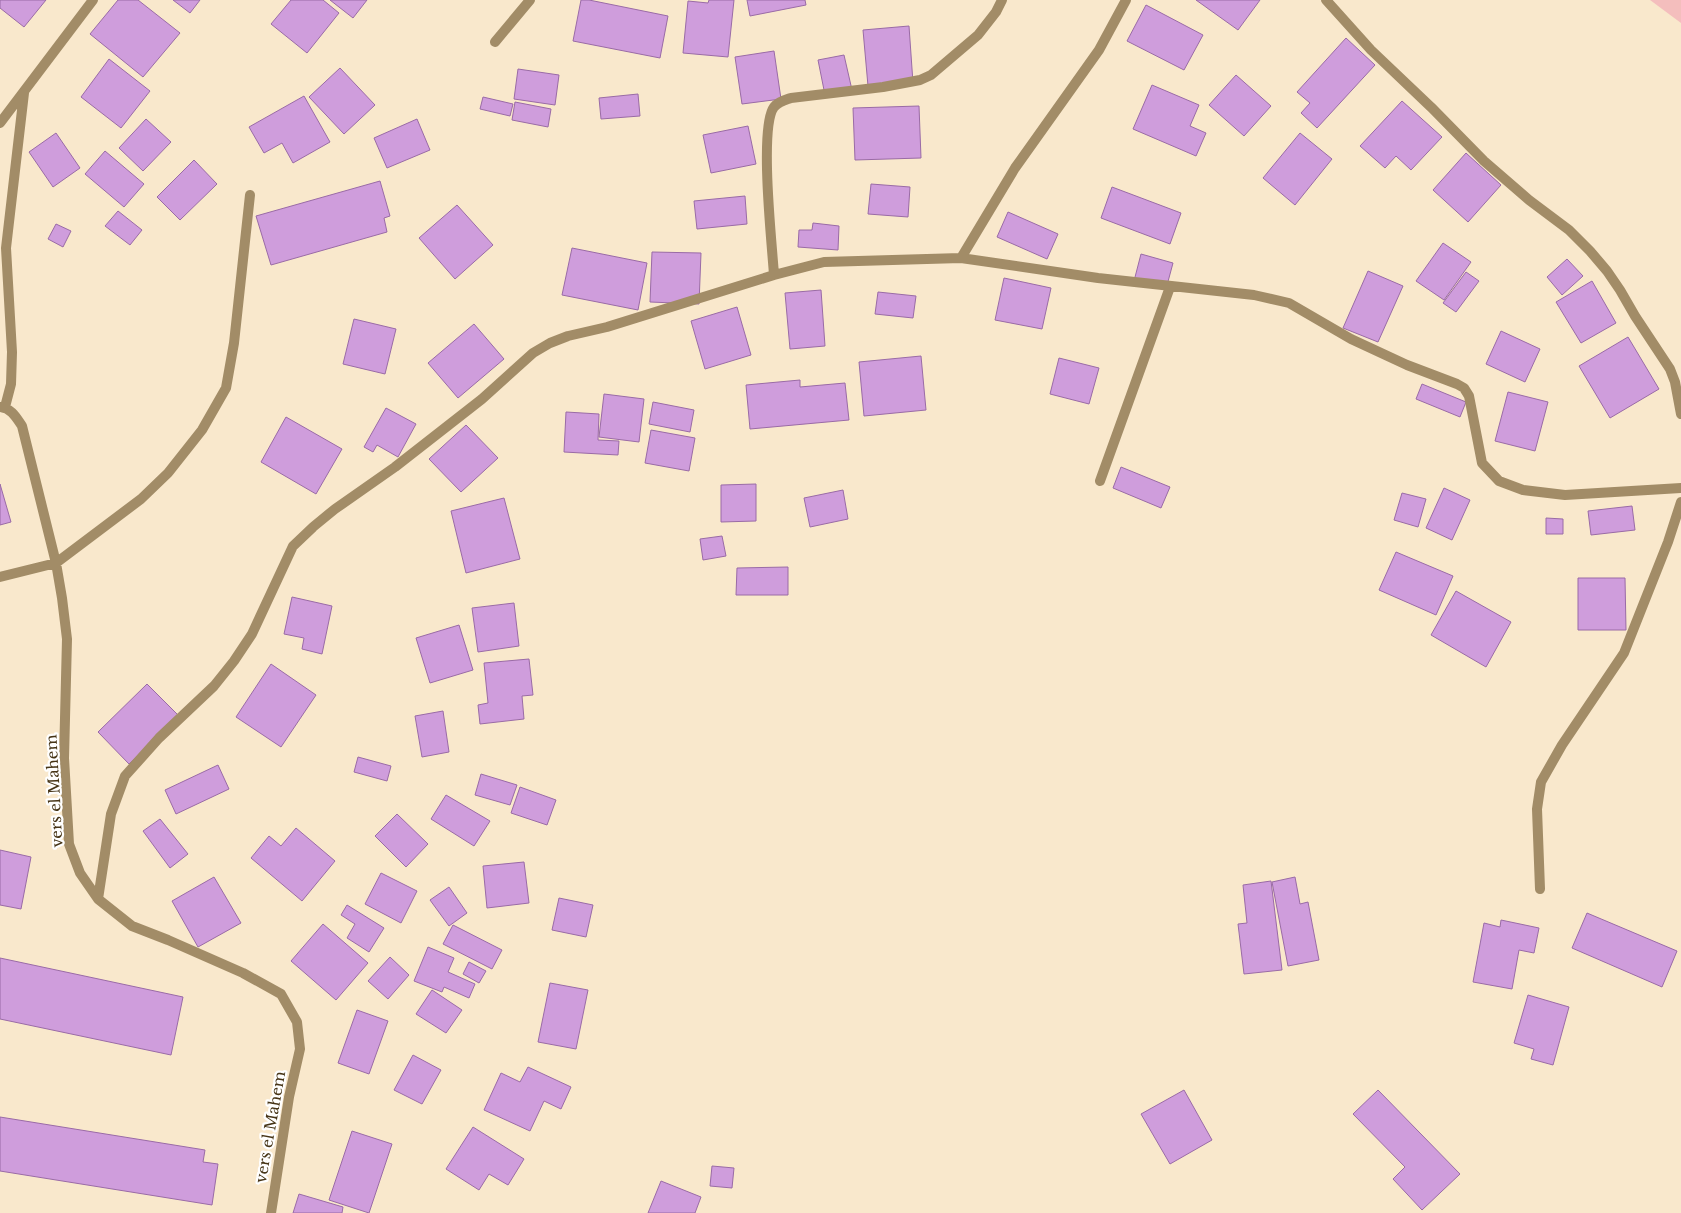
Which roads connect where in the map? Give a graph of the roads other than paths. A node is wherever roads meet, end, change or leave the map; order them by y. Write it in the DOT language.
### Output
graph roads {
  1 [pos="93,0"];
  2 [pos="530,0"];
  3 [pos="1002,0"];
  4 [pos="1126,0"];
  5 [pos="1326,0"];
  6 [pos="495,42"];
  7 [pos="24,93"];
  8 [pos="0,123"];
  9 [pos="250,195"];
  10 [pos="961,258"];
  11 [pos="774,275"];
  12 [pos="1170,287"];
  13 [pos="2,407"];
  14 [pos="1681,414"];
  15 [pos="1100,481"];
  16 [pos="1681,488"];
  17 [pos="1681,502"];
  18 [pos="56,563"];
  19 [pos="0,577"];
  20 [pos="1540,888"];
  21 [pos="98,899"];
  22 [pos="271,1213"];
  1 -- 7 [label="street"];
  2 -- 6 [label="street"];
  3 -- 11 [label="street"];
  4 -- 10 [label="street"];
  5 -- 14 [label="street"];
  7 -- 8 [label="street"];
  7 -- 13 [label="street"];
  9 -- 18 [label="street"];
  10 -- 11 [label="street"];
  10 -- 12 [label="street"];
  11 -- 21 [label="street"];
  12 -- 15 [label="street"];
  12 -- 16 [label="street"];
  13 -- 18 [label="street, vers el Mahem"];
  17 -- 20 [label="street"];
  18 -- 19 [label="street"];
  18 -- 21 [label="street, vers el Mahem"];
  21 -- 22 [label="street, vers el Mahem"];
}
